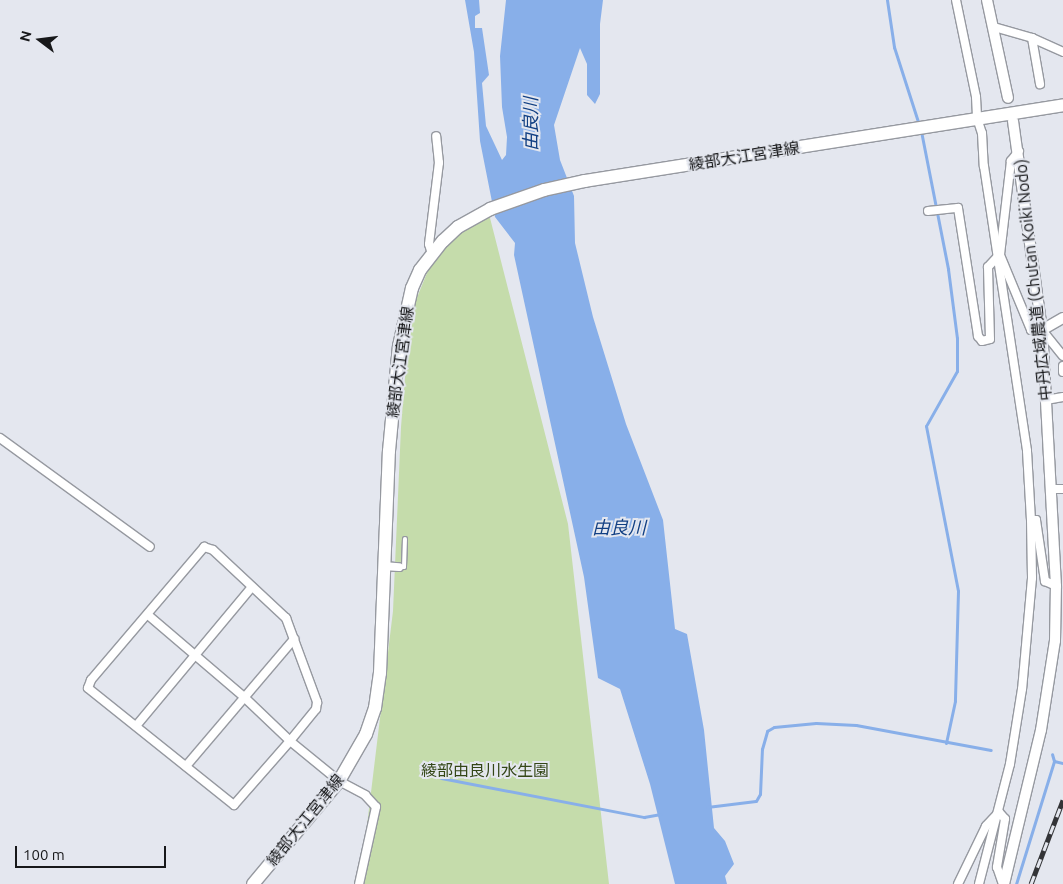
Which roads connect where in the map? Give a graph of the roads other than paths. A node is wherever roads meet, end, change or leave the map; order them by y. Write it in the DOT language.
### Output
graph roads {
  1 [pos="956,0"];
  2 [pos="987,0"];
  3 [pos="994,27"];
  4 [pos="1032,38"];
  5 [pos="1063,52"];
  6 [pos="1040,84"];
  7 [pos="1008,98"];
  8 [pos="1063,105"];
  9 [pos="974,119"];
  10 [pos="1014,121"];
  11 [pos="436,136"];
  12 [pos="1020,150"];
  13 [pos="928,211"];
  14 [pos="432,254"];
  15 [pos="998,255"];
  16 [pos="1063,318"];
  17 [pos="1042,330"];
  18 [pos="1063,356"];
  19 [pos="1063,366"];
  20 [pos="1063,372"];
  21 [pos="1063,397"];
  22 [pos="1046,400"];
  23 [pos="0,438"];
  24 [pos="1052,489"];
  25 [pos="1063,490"];
  26 [pos="1031,520"];
  27 [pos="405,539"];
  28 [pos="150,547"];
  29 [pos="383,566"];
  30 [pos="399,567"];
  31 [pos="1056,586"];
  32 [pos="252,587"];
  33 [pos="148,615"];
  34 [pos="294,639"];
  35 [pos="195,655"];
  36 [pos="244,697"];
  37 [pos="136,726"];
  38 [pos="290,742"];
  39 [pos="186,766"];
  40 [pos="339,781"];
  41 [pos="999,812"];
  42 [pos="252,884"];
  43 [pos="359,884"];
  44 [pos="958,884"];
  45 [pos="979,884"];
  46 [pos="1004,884"];
  1 -- 9 [label="street"];
  2 -- 3 [label="street"];
  3 -- 4 [label="street"];
  3 -- 7 [label="street"];
  4 -- 5 [label="street"];
  4 -- 6 [label="street"];
  8 -- 9 [label="main road, 綾部大江宮津線"];
  9 -- 14 [label="main road, 綾部大江宮津線"];
  9 -- 15 [label="street"];
  10 -- 12 [label="street, 中丹広域農道 (Chutan Koiki Nodo)"];
  11 -- 14 [label="street"];
  12 -- 15 [label="street"];
  12 -- 17 [label="street, 中丹広域農道 (Chutan Koiki Nodo)"];
  13 -- 15 [label="street"];
  14 -- 29 [label="main road, 綾部大江宮津線"];
  15 -- 17 [label="street"];
  15 -- 26 [label="street"];
  16 -- 17 [label="street"];
  17 -- 18 [label="street"];
  17 -- 22 [label="street, 中丹広域農道 (Chutan Koiki Nodo)"];
  19 -- 20 [label="street"];
  21 -- 22 [label="street"];
  22 -- 24 [label="street, 中丹広域農道 (Chutan Koiki Nodo)"];
  23 -- 28 [label="street"];
  24 -- 25 [label="street"];
  24 -- 31 [label="street, 中丹広域農道 (Chutan Koiki Nodo)"];
  26 -- 31 [label="street"];
  26 -- 41 [label="street"];
  27 -- 30 [label="lane"];
  29 -- 30 [label="street"];
  29 -- 40 [label="main road, 綾部大江宮津線"];
  31 -- 46 [label="street, 中丹広域農道 (Chutan Koiki Nodo)"];
  32 -- 33 [label="street"];
  32 -- 34 [label="street"];
  32 -- 35 [label="street"];
  33 -- 35 [label="street"];
  33 -- 37 [label="street"];
  34 -- 36 [label="street"];
  34 -- 38 [label="street"];
  35 -- 36 [label="street"];
  35 -- 37 [label="street"];
  36 -- 38 [label="street"];
  36 -- 39 [label="street"];
  37 -- 39 [label="street"];
  38 -- 39 [label="street"];
  38 -- 40 [label="street"];
  40 -- 42 [label="main road, 綾部大江宮津線"];
  40 -- 43 [label="street"];
  41 -- 44 [label="street"];
  41 -- 45 [label="street"];
  41 -- 46 [label="street"];
}
